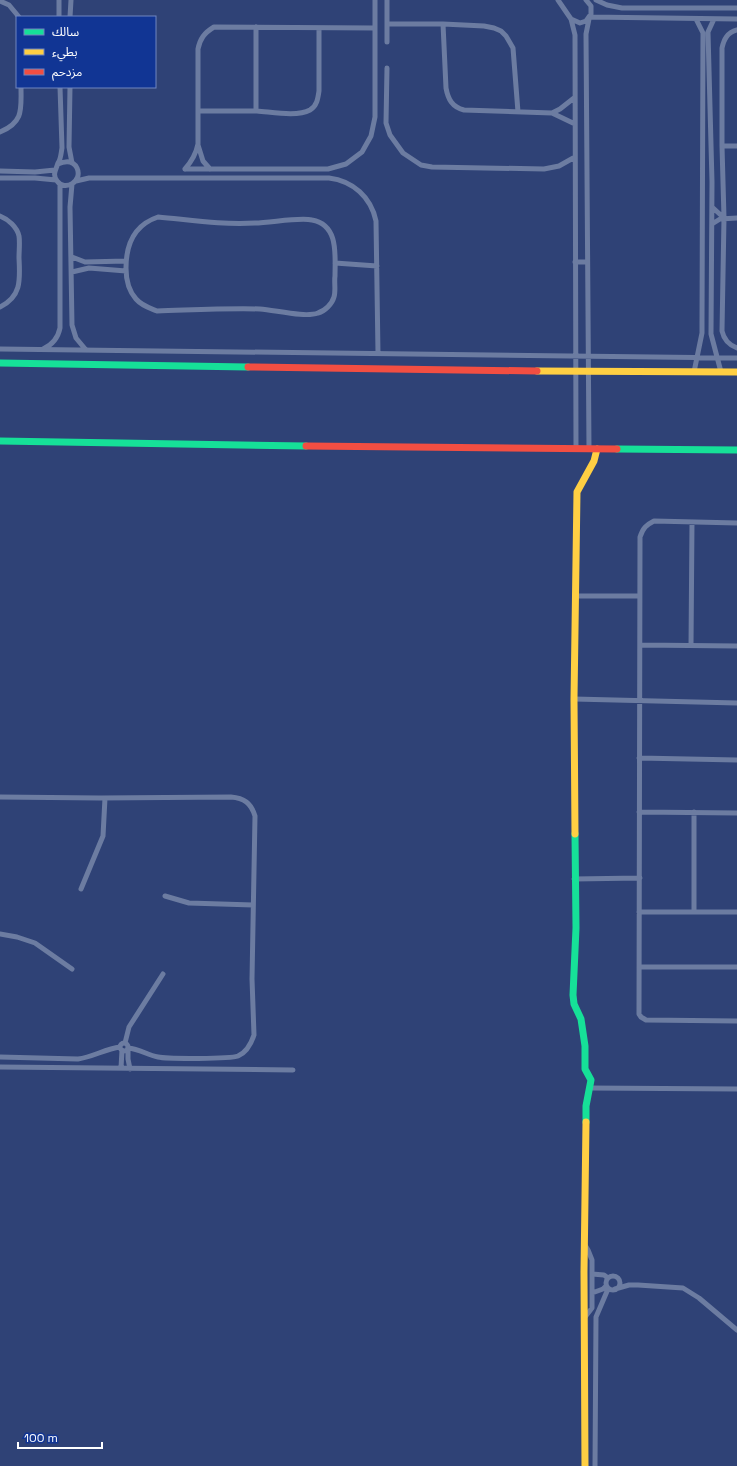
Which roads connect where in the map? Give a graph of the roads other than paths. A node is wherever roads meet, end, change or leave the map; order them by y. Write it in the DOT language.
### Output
graph roads {
  1 [pos="59,0"];
  2 [pos="70,0"];
  3 [pos="375,0"];
  4 [pos="388,0"];
  5 [pos="558,0"];
  6 [pos="586,0"];
  7 [pos="596,0"];
  8 [pos="0,1"];
  9 [pos="737,8"];
  10 [pos="19,16"];
  11 [pos="59,16"];
  12 [pos="70,16"];
  13 [pos="589,18"];
  14 [pos="571,19"];
  15 [pos="696,19"];
  16 [pos="714,19"];
  17 [pos="737,19"];
  18 [pos="387,24"];
  19 [pos="444,24"];
  20 [pos="256,27"];
  21 [pos="375,28"];
  22 [pos="320,29"];
  23 [pos="737,30"];
  24 [pos="705,33"];
  25 [pos="387,42"];
  26 [pos="387,68"];
  27 [pos="21,88"];
  28 [pos="60,88"];
  29 [pos="70,88"];
  30 [pos="574,98"];
  31 [pos="198,111"];
  32 [pos="256,111"];
  33 [pos="518,112"];
  34 [pos="552,113"];
  35 [pos="575,124"];
  36 [pos="0,132"];
  37 [pos="198,144"];
  38 [pos="722,146"];
  39 [pos="737,146"];
  40 [pos="575,156"];
  41 [pos="72,163"];
  42 [pos="58,164"];
  43 [pos="210,169"];
  44 [pos="55,170"];
  45 [pos="0,171"];
  46 [pos="29,175"];
  47 [pos="0,178"];
  48 [pos="56,180"];
  49 [pos="703,181"];
  50 [pos="74,182"];
  51 [pos="712,182"];
  52 [pos="60,184"];
  53 [pos="712,207"];
  54 [pos="0,216"];
  55 [pos="724,218"];
  56 [pos="737,218"];
  57 [pos="712,224"];
  58 [pos="72,257"];
  59 [pos="126,261"];
  60 [pos="575,262"];
  61 [pos="588,262"];
  62 [pos="335,263"];
  63 [pos="377,266"];
  64 [pos="126,271"];
  65 [pos="72,272"];
  66 [pos="0,307"];
  67 [pos="737,348"];
  68 [pos="0,349"];
  69 [pos="43,349"];
  70 [pos="86,350"];
  71 [pos="378,353"];
  72 [pos="575,357"];
  73 [pos="588,357"];
  74 [pos="697,358"];
  75 [pos="717,358"];
  76 [pos="737,358"];
  77 [pos="0,362"];
  78 [pos="575,371"];
  79 [pos="588,372"];
  80 [pos="694,372"];
  81 [pos="721,372"];
  82 [pos="737,372"];
  83 [pos="0,441"];
  84 [pos="576,449"];
  85 [pos="593,449"];
  86 [pos="737,450"];
  87 [pos="692,522"];
  88 [pos="737,523"];
  89 [pos="575,596"];
  90 [pos="639,596"];
  91 [pos="640,645"];
  92 [pos="691,646"];
  93 [pos="737,646"];
  94 [pos="574,699"];
  95 [pos="639,701"];
  96 [pos="737,703"];
  97 [pos="639,758"];
  98 [pos="737,760"];
  99 [pos="0,797"];
  100 [pos="105,798"];
  101 [pos="639,812"];
  102 [pos="694,812"];
  103 [pos="737,813"];
  104 [pos="640,878"];
  105 [pos="574,879"];
  106 [pos="80,889"];
  107 [pos="165,896"];
  108 [pos="253,905"];
  109 [pos="639,912"];
  110 [pos="694,912"];
  111 [pos="737,912"];
  112 [pos="0,934"];
  113 [pos="639,967"];
  114 [pos="737,967"];
  115 [pos="72,969"];
  116 [pos="163,974"];
  117 [pos="737,1021"];
  118 [pos="125,1048"];
  119 [pos="0,1057"];
  120 [pos="0,1067"];
  121 [pos="121,1068"];
  122 [pos="130,1069"];
  123 [pos="293,1070"];
  124 [pos="589,1088"];
  125 [pos="737,1089"];
  126 [pos="585,1245"];
  127 [pos="592,1274"];
  128 [pos="608,1278"];
  129 [pos="607,1287"];
  130 [pos="615,1289"];
  131 [pos="592,1293"];
  132 [pos="585,1317"];
  133 [pos="737,1330"];
  134 [pos="585,1466"];
  135 [pos="594,1466"];
  1 -- 11 [label="street"];
  2 -- 12 [label="street"];
  3 -- 21 [label="street"];
  4 -- 18 [label="street"];
  5 -- 14 [label="street"];
  6 -- 13 [label="street"];
  7 -- 9 [label="street"];
  8 -- 10 [label="street"];
  13 -- 14 [label="street"];
  13 -- 15 [label="street"];
  13 -- 61 [label="street"];
  14 -- 30 [label="street"];
  15 -- 16 [label="street"];
  15 -- 24 [label="street"];
  16 -- 17 [label="street"];
  16 -- 24 [label="street"];
  18 -- 19 [label="street"];
  18 -- 25 [label="street"];
  19 -- 33 [label="street"];
  19 -- 33 [label="street"];
  20 -- 22 [label="street"];
  20 -- 31 [label="street"];
  20 -- 32 [label="street"];
  21 -- 22 [label="street"];
  21 -- 43 [label="street"];
  22 -- 32 [label="street"];
  23 -- 38 [label="street"];
  24 -- 49 [label="street"];
  24 -- 51 [label="street"];
  26 -- 40 [label="street"];
  27 -- 36 [label="street"];
  28 -- 42 [label="street"];
  29 -- 41 [label="street"];
  30 -- 34 [label="street"];
  30 -- 35 [label="street"];
  31 -- 32 [label="street"];
  31 -- 37 [label="street"];
  33 -- 34 [label="street"];
  34 -- 35 [label="street"];
  35 -- 40 [label="street"];
  37 -- 43 [label="street"];
  37 -- 43 [label="street"];
  38 -- 39 [label="street"];
  38 -- 55 [label="street"];
  40 -- 60 [label="street"];
  41 -- 42 [label="street"];
  41 -- 50 [label="street"];
  42 -- 44 [label="street"];
  44 -- 46 [label="street"];
  44 -- 48 [label="street"];
  45 -- 46 [label="street"];
  46 -- 47 [label="street"];
  46 -- 48 [label="street"];
  48 -- 52 [label="street"];
  49 -- 51 [label="street"];
  49 -- 74 [label="street"];
  50 -- 52 [label="street"];
  50 -- 58 [label="street"];
  50 -- 63 [label="street"];
  51 -- 53 [label="street"];
  52 -- 69 [label="street"];
  53 -- 55 [label="street"];
  53 -- 57 [label="street"];
  54 -- 66 [label="street"];
  55 -- 56 [label="street"];
  55 -- 57 [label="street"];
  55 -- 67 [label="street"];
  57 -- 75 [label="street"];
  58 -- 59 [label="street"];
  58 -- 65 [label="street"];
  59 -- 62 [label="street"];
  59 -- 64 [label="street"];
  60 -- 61 [label="street"];
  60 -- 72 [label="street"];
  61 -- 73 [label="street"];
  62 -- 63 [label="street"];
  62 -- 64 [label="street"];
  63 -- 71 [label="street"];
  64 -- 65 [label="street"];
  65 -- 70 [label="street"];
  68 -- 69 [label="street"];
  69 -- 70 [label="street"];
  70 -- 71 [label="street"];
  71 -- 72 [label="street"];
  72 -- 73 [label="street"];
  72 -- 78 [label="street"];
  73 -- 74 [label="street"];
  73 -- 79 [label="street"];
  74 -- 75 [label="street"];
  74 -- 80 [label="street"];
  75 -- 76 [label="street"];
  75 -- 81 [label="street"];
  77 -- 78 [label="street"];
  78 -- 79 [label="street"];
  78 -- 84 [label="street"];
  79 -- 80 [label="street"];
  79 -- 85 [label="street"];
  80 -- 81 [label="street"];
  81 -- 82 [label="street"];
  83 -- 84 [label="street"];
  84 -- 85 [label="street"];
  85 -- 86 [label="street"];
  85 -- 89 [label="street"];
  87 -- 88 [label="street"];
  87 -- 90 [label="street"];
  87 -- 92 [label="street"];
  89 -- 90 [label="street"];
  89 -- 94 [label="street"];
  90 -- 91 [label="street"];
  91 -- 92 [label="street"];
  91 -- 95 [label="street"];
  92 -- 93 [label="street"];
  94 -- 95 [label="street"];
  94 -- 105 [label="street"];
  95 -- 96 [label="street"];
  95 -- 97 [label="street"];
  97 -- 98 [label="street"];
  97 -- 101 [label="street"];
  99 -- 100 [label="street"];
  100 -- 106 [label="street"];
  100 -- 108 [label="street"];
  101 -- 102 [label="street"];
  101 -- 104 [label="street"];
  102 -- 103 [label="street"];
  102 -- 110 [label="street"];
  104 -- 105 [label="street"];
  104 -- 109 [label="street"];
  105 -- 124 [label="street"];
  107 -- 108 [label="street"];
  108 -- 118 [label="street"];
  109 -- 110 [label="street"];
  109 -- 113 [label="street"];
  110 -- 111 [label="street"];
  112 -- 115 [label="street"];
  113 -- 114 [label="street"];
  113 -- 117 [label="street"];
  116 -- 118 [label="street"];
  118 -- 119 [label="street"];
  118 -- 121 [label="street"];
  118 -- 122 [label="street"];
  120 -- 121 [label="street"];
  121 -- 122 [label="street"];
  122 -- 123 [label="street"];
  124 -- 125 [label="street"];
  124 -- 126 [label="street"];
  126 -- 127 [label="street"];
  126 -- 132 [label="street"];
  127 -- 128 [label="street"];
  127 -- 131 [label="street"];
  128 -- 129 [label="street"];
  128 -- 130 [label="street"];
  129 -- 130 [label="street"];
  129 -- 131 [label="street"];
  129 -- 135 [label="street"];
  130 -- 133 [label="street"];
  131 -- 132 [label="street"];
  132 -- 134 [label="street"];
}
